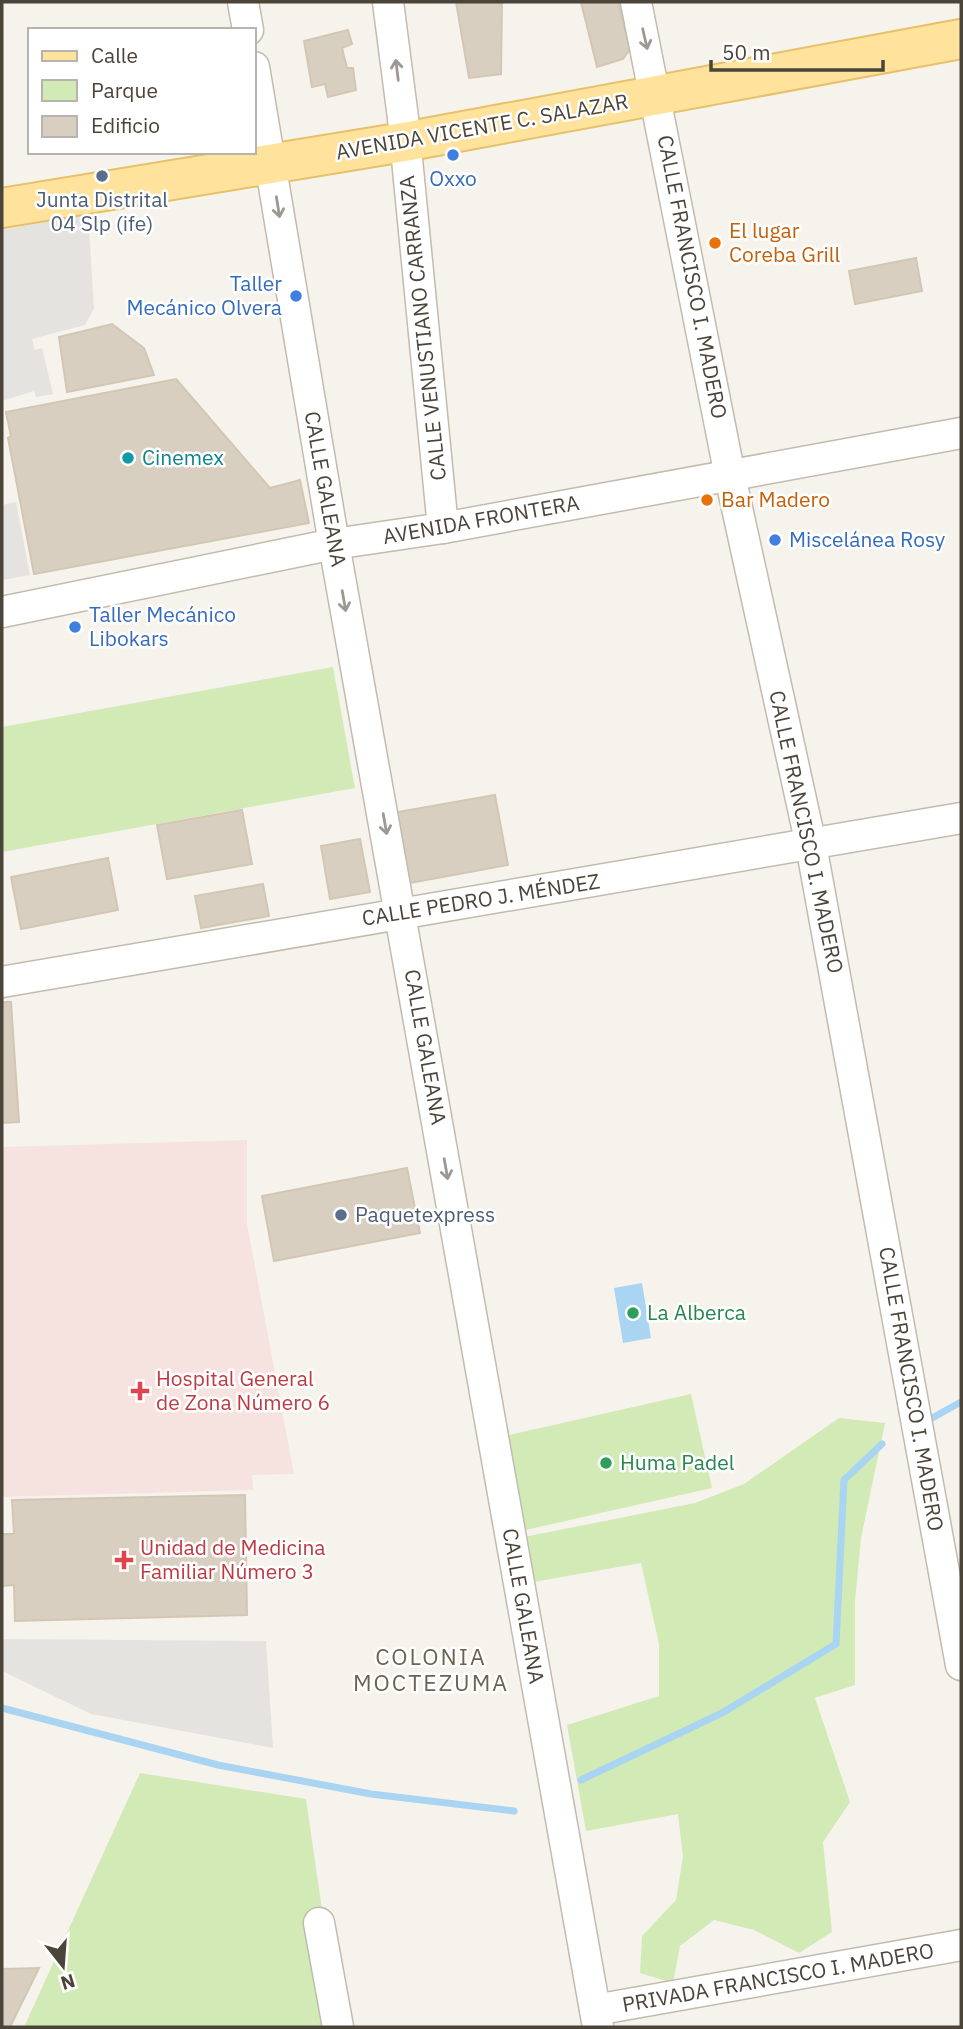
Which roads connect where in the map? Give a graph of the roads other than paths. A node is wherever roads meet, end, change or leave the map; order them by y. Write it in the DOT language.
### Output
graph roads {
  1 [pos="243,2"];
  2 [pos="388,2"];
  3 [pos="636,2"];
  4 [pos="961,18"];
  5 [pos="248,28"];
  6 [pos="961,40"];
  7 [pos="256,86"];
  8 [pos="656,87"];
  9 [pos="403,130"];
  10 [pos="263,150"];
  11 [pos="200,154"];
  12 [pos="245,154"];
  13 [pos="2,188"];
  14 [pos="2,208"];
  15 [pos="961,433"];
  16 [pos="730,476"];
  17 [pos="443,528"];
  18 [pos="334,544"];
  19 [pos="2,612"];
  20 [pos="961,818"];
  21 [pos="811,845"];
  22 [pos="401,913"];
  23 [pos="2,982"];
  24 [pos="961,1665"];
  25 [pos="319,1923"];
  26 [pos="961,1945"];
  27 [pos="597,2019"];
  28 [pos="338,2027"];
  1 -- 5 [label="street"];
  9 -- 2 [label="street, CALLE VENUSTIANO CARRANZA, one-way"];
  3 -- 8 [label="street, CALLE FRANCISCO I. MADERO, one-way"];
  4 -- 8 [label="main road, AVENIDA VICENTE C. SALAZAR"];
  6 -- 8 [label="main road, AVENIDA VICENTE C. SALAZAR"];
  7 -- 10 [label="street, CALLE GALEANA"];
  8 -- 9 [label="main road, AVENIDA VICENTE C. SALAZAR"];
  8 -- 16 [label="street, CALLE FRANCISCO I. MADERO"];
  9 -- 10 [label="main road, AVENIDA VICENTE C. SALAZAR"];
  9 -- 17 [label="street, CALLE VENUSTIANO CARRANZA"];
  10 -- 18 [label="street, CALLE GALEANA, one-way"];
  11 -- 13 [label="main road"];
  12 -- 14 [label="main road, AVENIDA VICENTE C. SALAZAR"];
  15 -- 16 [label="street, AVENIDA FRONTERA"];
  16 -- 17 [label="street, AVENIDA FRONTERA"];
  16 -- 21 [label="street, CALLE FRANCISCO I. MADERO"];
  17 -- 18 [label="street, AVENIDA FRONTERA"];
  18 -- 19 [label="street, AVENIDA FRONTERA"];
  18 -- 22 [label="street, CALLE GALEANA, one-way"];
  20 -- 21 [label="street, CALLE PEDRO J. MÉNDEZ"];
  21 -- 22 [label="street, CALLE PEDRO J. MÉNDEZ"];
  21 -- 24 [label="street, CALLE FRANCISCO I. MADERO"];
  22 -- 23 [label="street, CALLE PEDRO J. MÉNDEZ"];
  22 -- 27 [label="street, CALLE GALEANA, one-way"];
  25 -- 28 [label="street"];
  26 -- 27 [label="street, PRIVADA FRANCISCO I. MADERO"];
}
